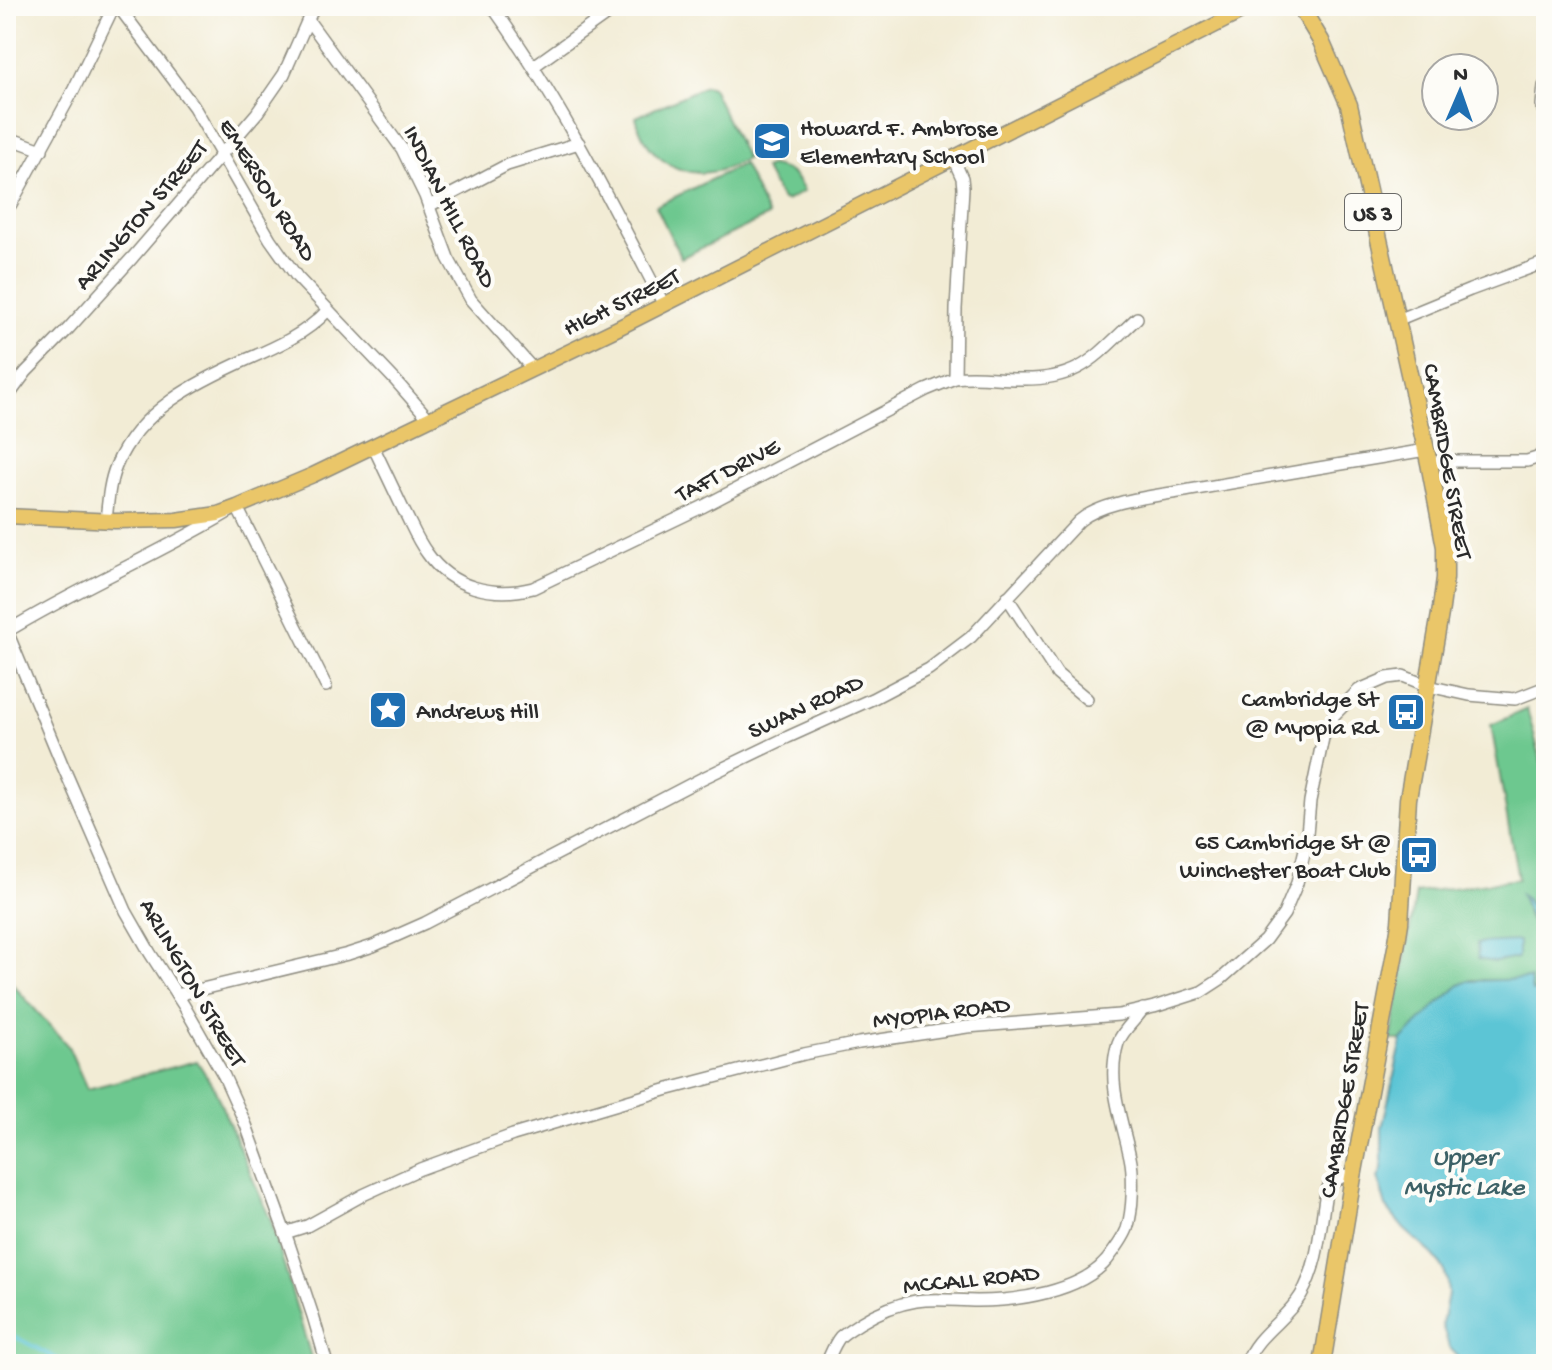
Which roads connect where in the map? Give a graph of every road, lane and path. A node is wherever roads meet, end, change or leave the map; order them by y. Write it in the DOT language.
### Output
graph roads {
  1 [pos="116,6"];
  2 [pos="314,6"];
  3 [pos="492,6"];
  4 [pos="618,6"];
  5 [pos="1253,6"];
  6 [pos="1300,6"];
  7 [pos="308,20"];
  8 [pos="534,66"];
  9 [pos="1546,84"];
  10 [pos="1546,121"];
  11 [pos="6,137"];
  12 [pos="579,143"];
  13 [pos="42,150"];
  14 [pos="221,155"];
  15 [pos="953,158"];
  16 [pos="429,206"];
  17 [pos="6,208"];
  18 [pos="1546,262"];
  19 [pos="664,305"];
  20 [pos="327,311"];
  21 [pos="1137,318"];
  22 [pos="1397,320"];
  23 [pos="532,368"];
  24 [pos="955,378"];
  25 [pos="6,399"];
  26 [pos="429,419"];
  27 [pos="373,446"];
  28 [pos="1546,450"];
  29 [pos="1428,456"];
  30 [pos="237,507"];
  31 [pos="6,516"];
  32 [pos="106,521"];
  33 [pos="1007,597"];
  34 [pos="6,631"];
  35 [pos="326,686"];
  36 [pos="1428,686"];
  37 [pos="1546,687"];
  38 [pos="1087,699"];
  39 [pos="177,995"];
  40 [pos="1143,1009"];
  41 [pos="1353,1177"];
  42 [pos="285,1233"];
  43 [pos="1325,1363"];
  44 [pos="327,1364"];
  45 [pos="826,1364"];
  46 [pos="1246,1364"];
  1 -- 13 [label="street"];
  1 -- 14 [label="street, EMERSON ROAD"];
  2 -- 7 [label="street, ARLINGTON STREET"];
  3 -- 8 [label="street"];
  4 -- 8 [label="street"];
  5 -- 15 [label="main road, HIGH STREET"];
  6 -- 22 [label="highway, CAMBRIDGE STREET / US 3"];
  7 -- 14 [label="street, ARLINGTON STREET"];
  7 -- 16 [label="street, INDIAN HILL ROAD"];
  8 -- 12 [label="street"];
  9 -- 10 [label="street"];
  11 -- 13 [label="street"];
  12 -- 16 [label="street"];
  12 -- 19 [label="street"];
  13 -- 17 [label="street"];
  14 -- 20 [label="street, EMERSON ROAD"];
  14 -- 25 [label="street, ARLINGTON STREET"];
  15 -- 19 [label="main road, HIGH STREET"];
  15 -- 24 [label="street"];
  16 -- 23 [label="street, INDIAN HILL ROAD"];
  18 -- 22 [label="street"];
  19 -- 23 [label="main road, HIGH STREET"];
  20 -- 26 [label="street, EMERSON ROAD"];
  20 -- 32 [label="street"];
  21 -- 24 [label="street"];
  22 -- 29 [label="highway, CAMBRIDGE STREET / US 3"];
  23 -- 26 [label="main road, HIGH STREET"];
  24 -- 27 [label="street, TAFT DRIVE"];
  26 -- 27 [label="main road, HIGH STREET"];
  27 -- 30 [label="main road, HIGH STREET"];
  28 -- 29 [label="street, SWAN ROAD"];
  29 -- 33 [label="street, SWAN ROAD"];
  29 -- 36 [label="highway, CAMBRIDGE STREET / US 3"];
  30 -- 32 [label="main road"];
  30 -- 34 [label="street, HIGH STREET"];
  30 -- 35 [label="street"];
  31 -- 32 [label="main road"];
  33 -- 38 [label="street"];
  33 -- 39 [label="street, SWAN ROAD"];
  34 -- 39 [label="street, ARLINGTON STREET"];
  36 -- 37 [label="street, MYOPIA ROAD"];
  36 -- 40 [label="street, MYOPIA ROAD"];
  36 -- 41 [label="highway, CAMBRIDGE STREET / US 3"];
  39 -- 42 [label="street, ARLINGTON STREET"];
  40 -- 42 [label="street, MYOPIA ROAD"];
  40 -- 45 [label="street, MCCALL ROAD"];
  41 -- 43 [label="highway, CAMBRIDGE STREET / US 3"];
  41 -- 46 [label="street"];
  42 -- 44 [label="street, ARLINGTON STREET"];
}
